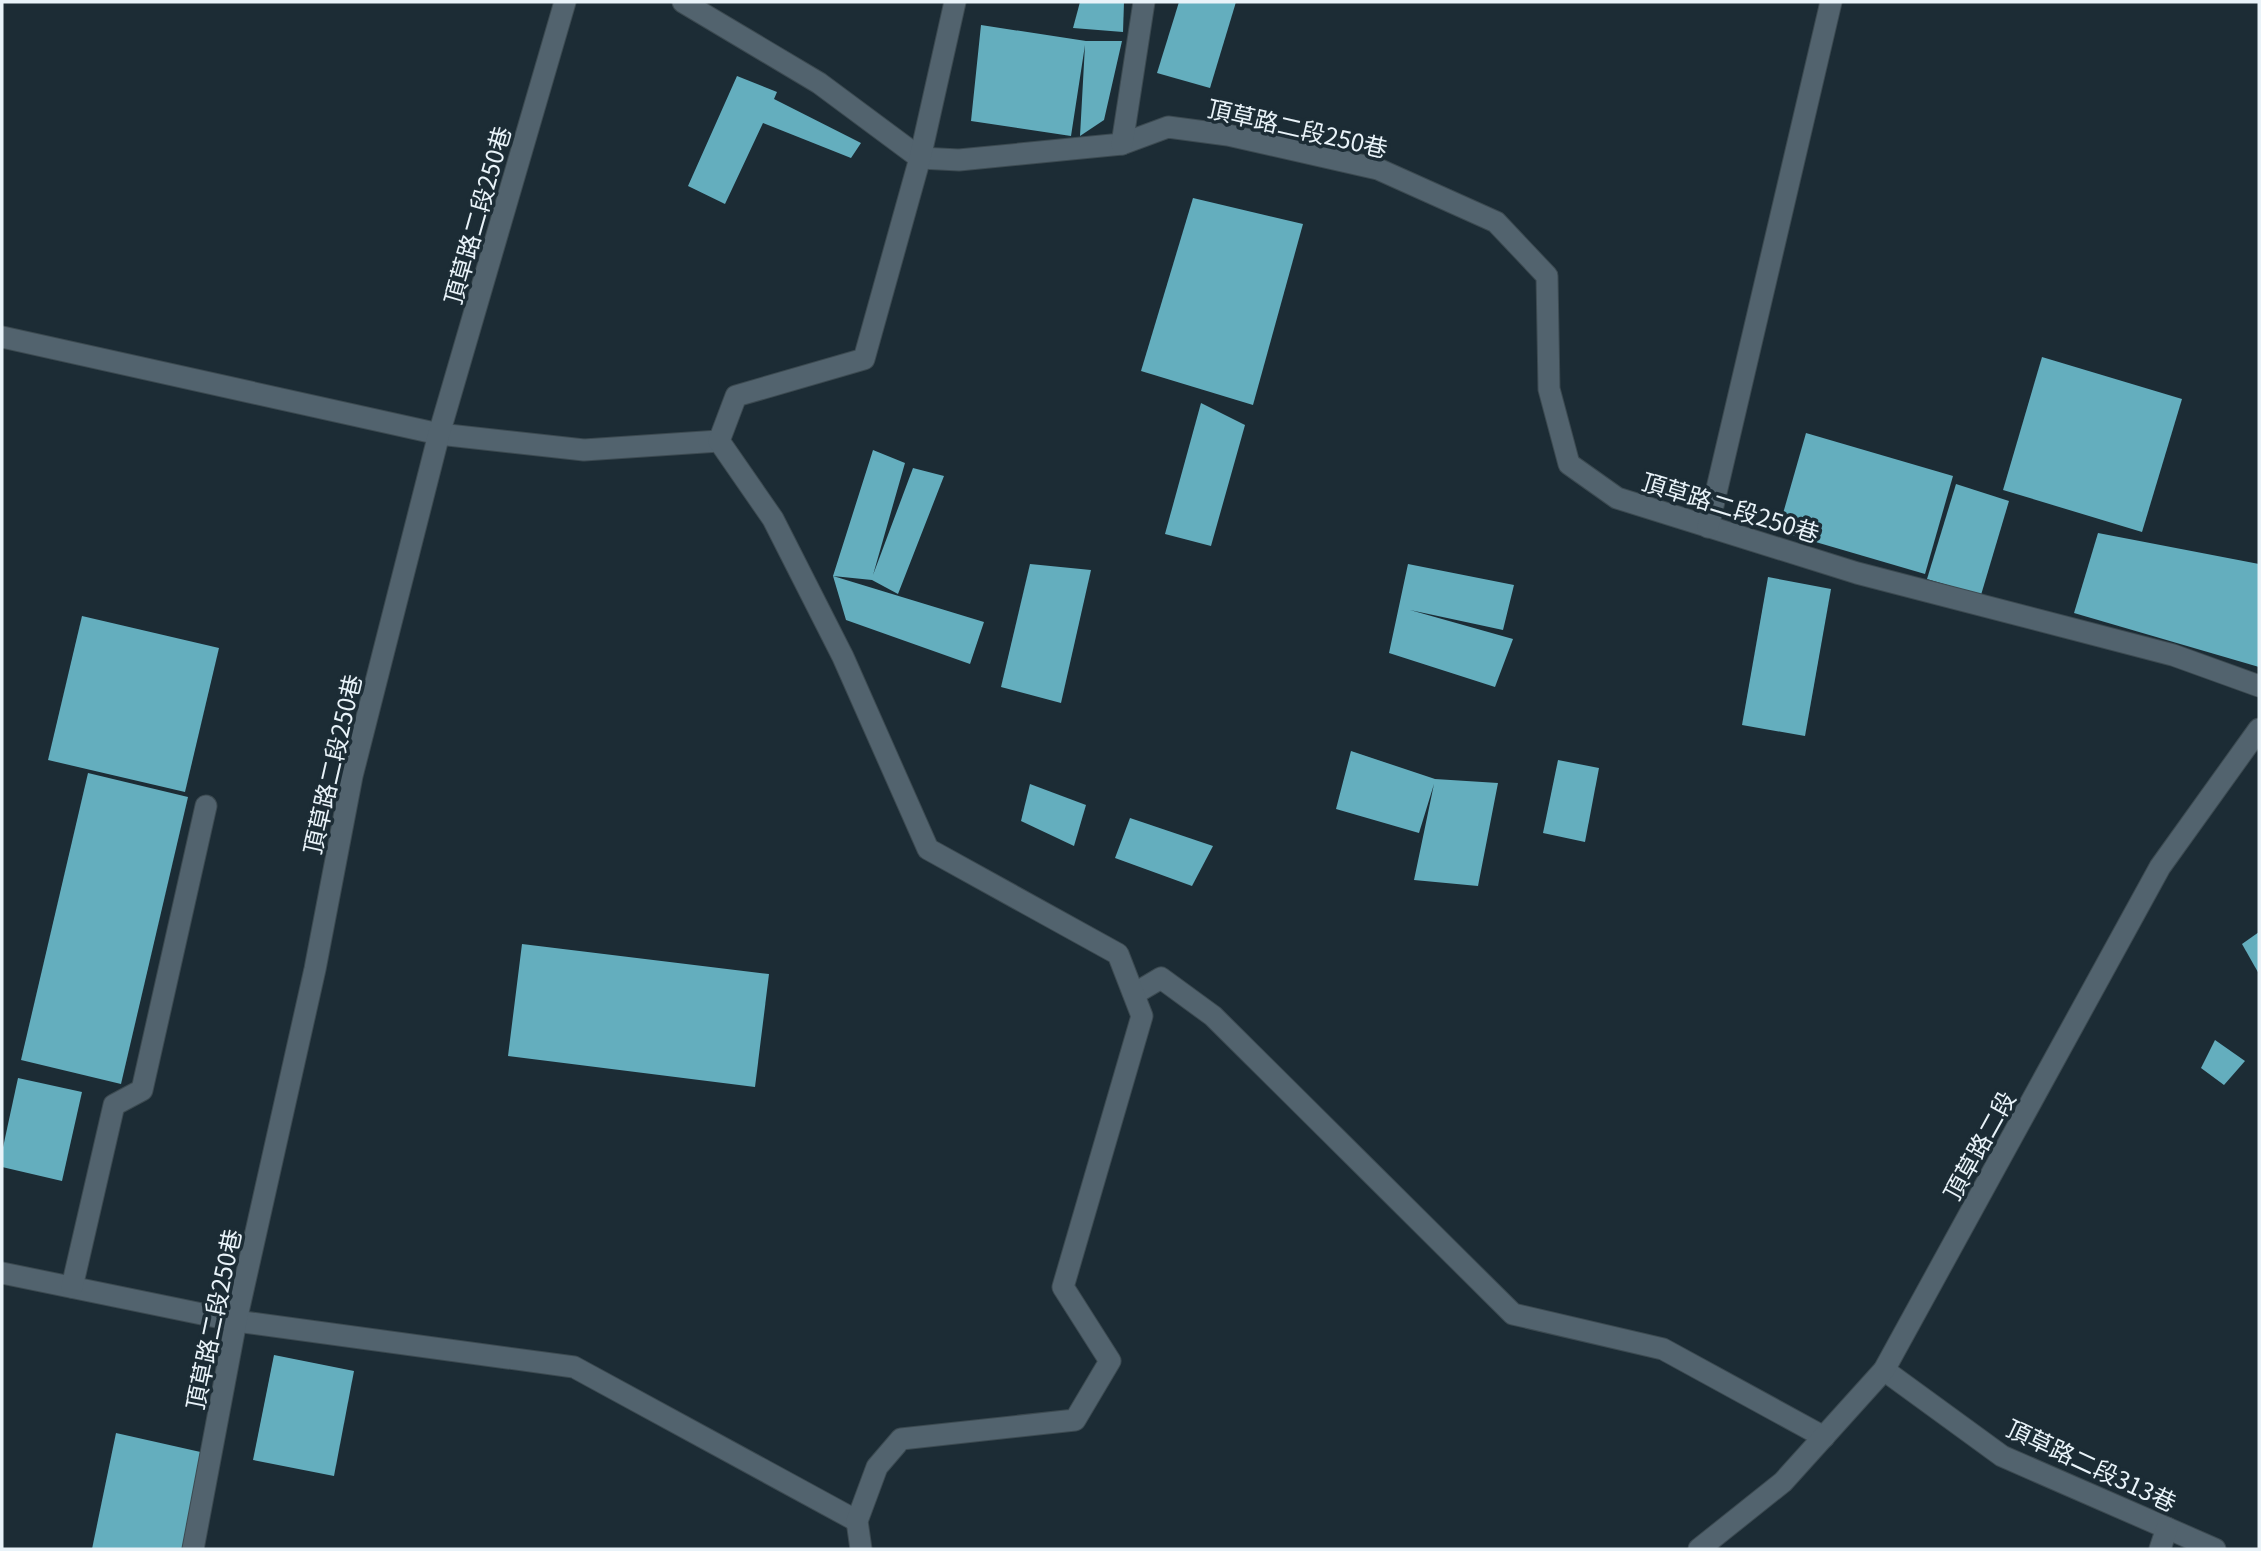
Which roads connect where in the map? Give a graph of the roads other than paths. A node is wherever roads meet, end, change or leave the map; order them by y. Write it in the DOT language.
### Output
graph roads {
  1 [pos="565,2"];
  2 [pos="683,2"];
  3 [pos="955,2"];
  4 [pos="1144,2"];
  5 [pos="1831,2"];
  6 [pos="1122,144"];
  7 [pos="920,158"];
  8 [pos="2,337"];
  9 [pos="439,434"];
  10 [pos="719,441"];
  11 [pos="1708,527"];
  12 [pos="2259,686"];
  13 [pos="2259,729"];
  14 [pos="206,806"];
  15 [pos="1134,994"];
  16 [pos="2,1272"];
  17 [pos="72,1287"];
  18 [pos="236,1321"];
  19 [pos="1884,1370"];
  20 [pos="1824,1437"];
  21 [pos="858,1521"];
  22 [pos="2167,1528"];
  23 [pos="193,1549"];
  24 [pos="861,1549"];
  25 [pos="1699,1549"];
  26 [pos="2160,1549"];
  27 [pos="2215,1549"];
  1 -- 9 [label="street, 頂草路二段250巷"];
  2 -- 7 [label="street"];
  3 -- 7 [label="street"];
  4 -- 6 [label="street"];
  5 -- 11 [label="street"];
  6 -- 7 [label="street, 頂草路二段250巷"];
  6 -- 11 [label="street, 頂草路二段250巷"];
  7 -- 10 [label="street"];
  8 -- 9 [label="street"];
  9 -- 10 [label="street"];
  9 -- 18 [label="street, 頂草路二段250巷"];
  10 -- 15 [label="street"];
  11 -- 12 [label="street, 頂草路二段250巷"];
  13 -- 19 [label="street, 頂草路二段"];
  14 -- 17 [label="street"];
  15 -- 20 [label="street"];
  15 -- 21 [label="street"];
  16 -- 17 [label="street"];
  17 -- 18 [label="street"];
  18 -- 21 [label="street"];
  18 -- 23 [label="street, 頂草路二段250巷"];
  19 -- 20 [label="street, 頂草路二段"];
  19 -- 22 [label="street, 頂草路二段313巷"];
  20 -- 25 [label="street, 頂草路二段"];
  21 -- 24 [label="street"];
  22 -- 26 [label="street"];
  22 -- 27 [label="street, 頂草路二段313巷"];
}
